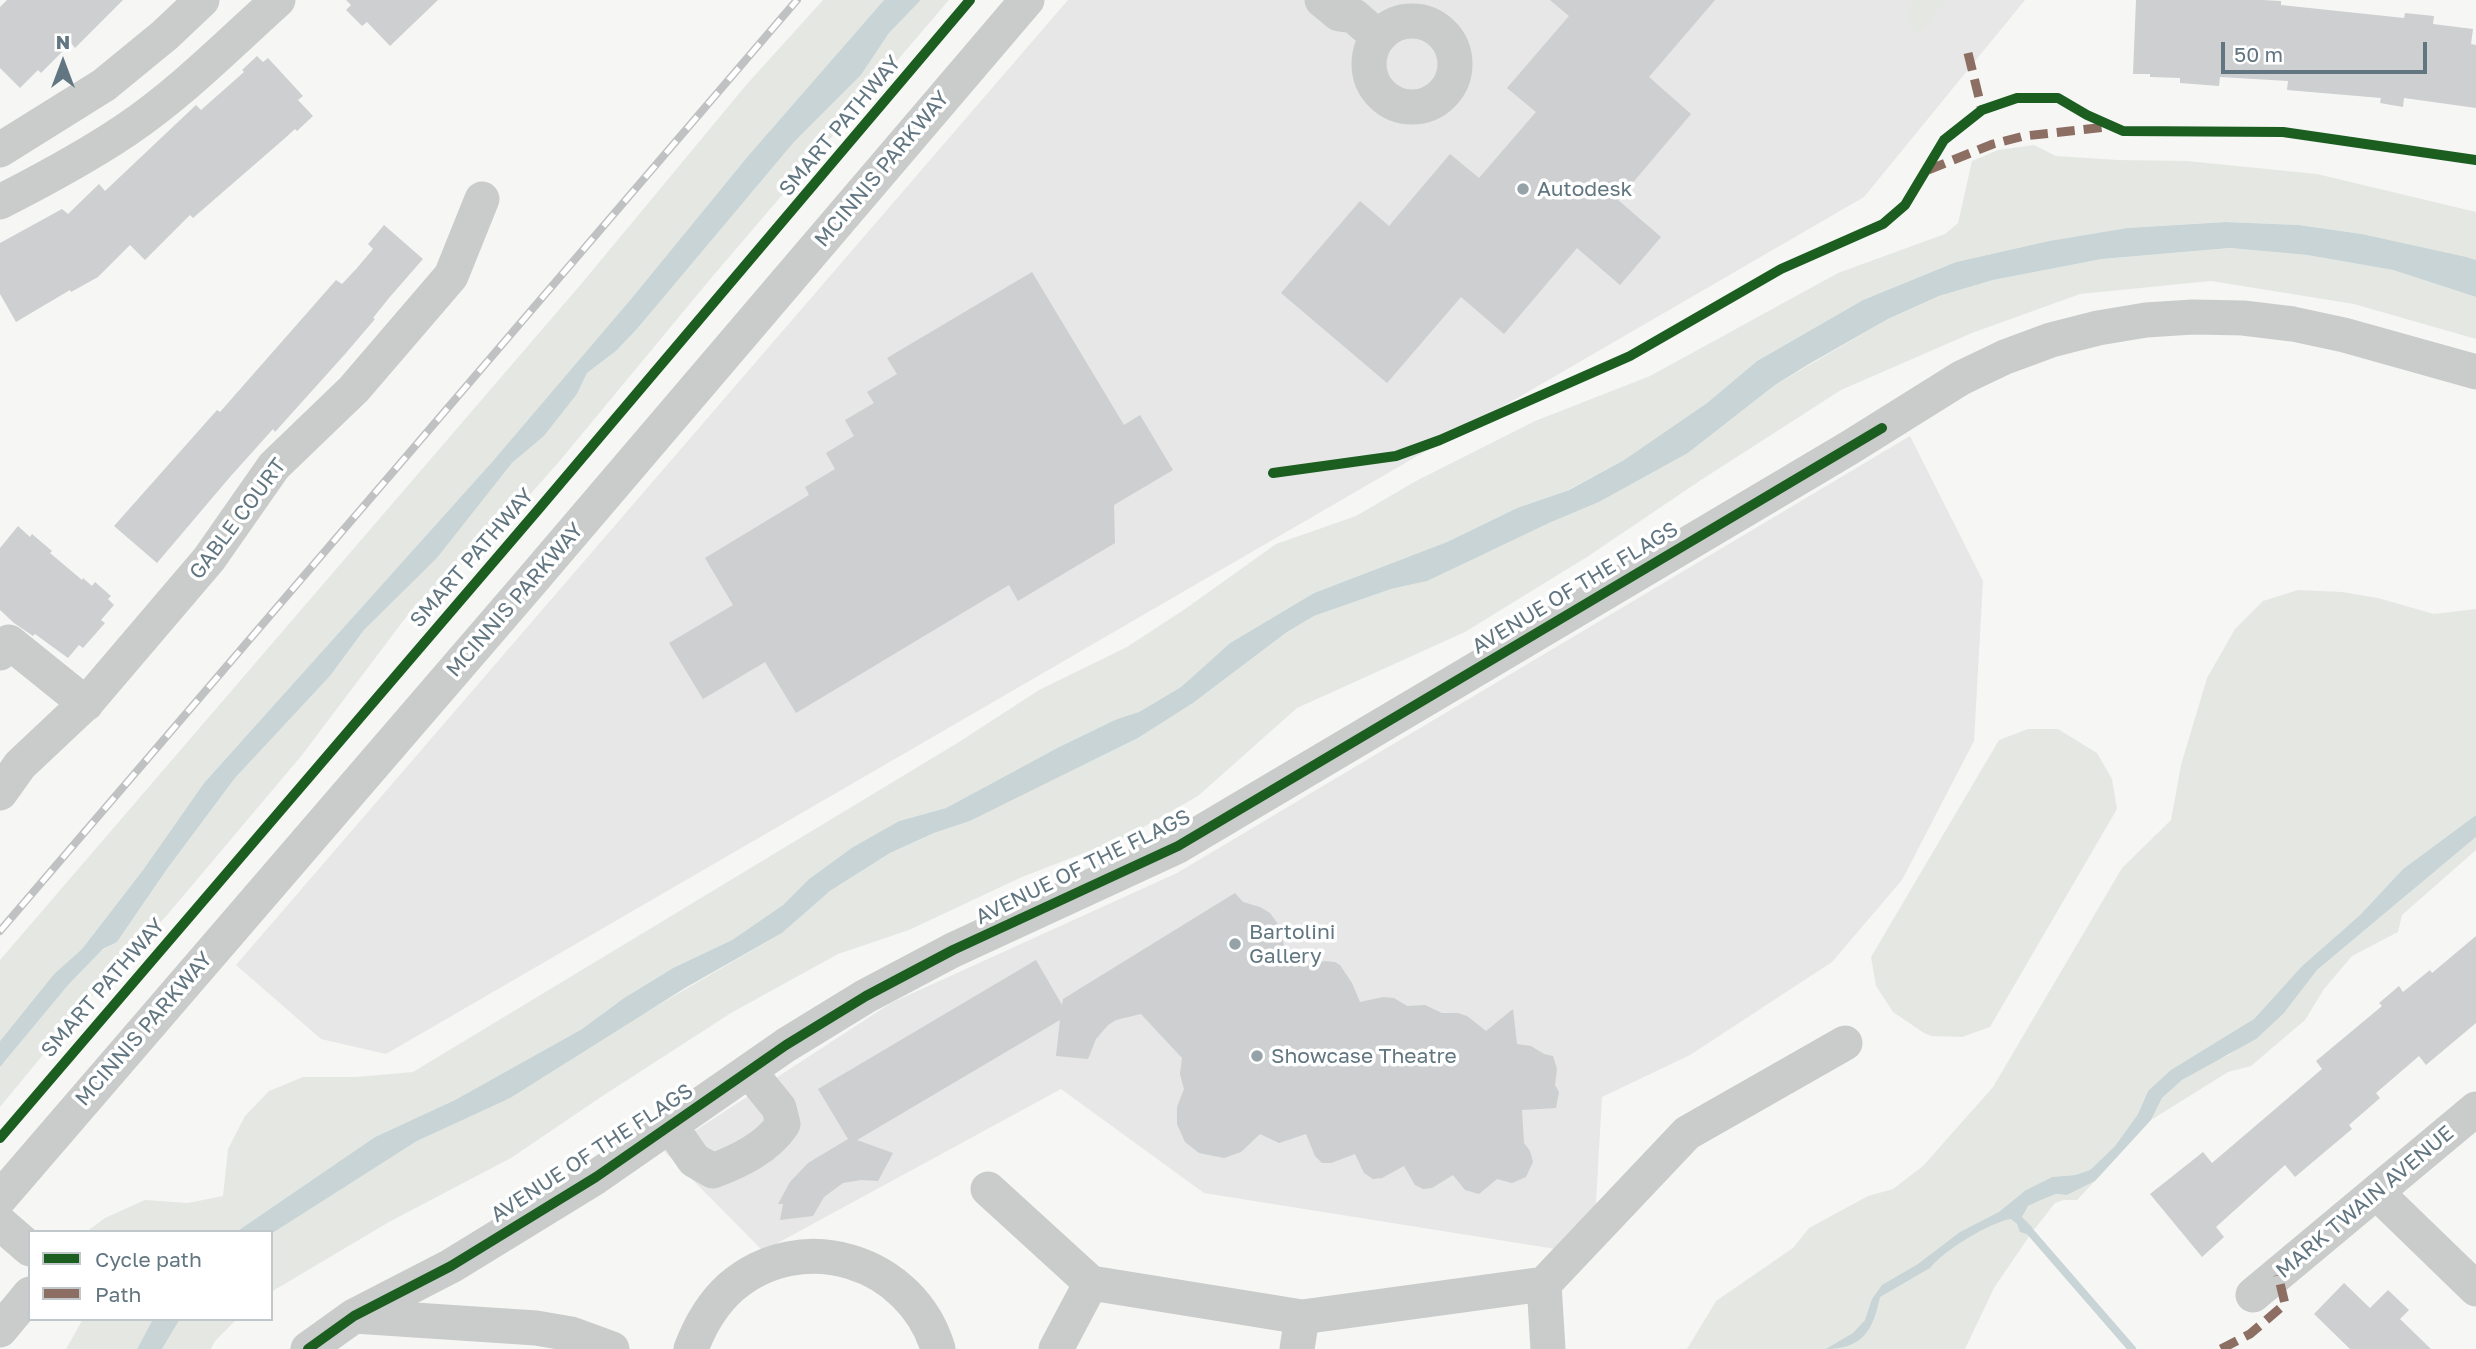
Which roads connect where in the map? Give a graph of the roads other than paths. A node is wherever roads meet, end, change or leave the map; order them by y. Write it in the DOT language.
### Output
graph roads {
  1 [pos="202,0"];
  2 [pos="278,0"];
  3 [pos="1027,0"];
  4 [pos="1322,0"];
  5 [pos="1362,18"];
  6 [pos="0,150"];
  7 [pos="482,200"];
  8 [pos="0,202"];
  9 [pos="2476,372"];
  10 [pos="0,653"];
  11 [pos="86,704"];
  12 [pos="0,793"];
  13 [pos="1845,1043"];
  14 [pos="749,1071"];
  15 [pos="2476,1109"];
  16 [pos="670,1125"];
  17 [pos="988,1189"];
  18 [pos="2377,1193"];
  19 [pos="0,1198"];
  20 [pos="0,1223"];
  21 [pos="28,1247"];
  22 [pos="1091,1283"];
  23 [pos="1544,1284"];
  24 [pos="2476,1289"];
  25 [pos="2253,1295"];
  26 [pos="28,1296"];
  27 [pos="354,1316"];
  28 [pos="0,1330"];
  29 [pos="1300,1333"];
  30 [pos="311,1348"];
  31 [pos="612,1349"];
  32 [pos="691,1349"];
  33 [pos="938,1349"];
  34 [pos="1056,1349"];
  35 [pos="1548,1349"];
  1 -- 6 [label="street"];
  2 -- 8 [label="street"];
  3 -- 19 [label="street, MCINNIS PARKWAY"];
  4 -- 5 [label="street"];
  7 -- 11 [label="street, GABLE COURT"];
  9 -- 14 [label="street, AVENUE OF THE FLAGS"];
  10 -- 11 [label="street"];
  11 -- 12 [label="street, GABLE COURT"];
  13 -- 23 [label="street"];
  14 -- 16 [label="street, AVENUE OF THE FLAGS"];
  14 -- 16 [label="street"];
  15 -- 18 [label="street, MARK TWAIN AVENUE"];
  16 -- 27 [label="street, AVENUE OF THE FLAGS"];
  17 -- 22 [label="street"];
  18 -- 24 [label="street"];
  18 -- 25 [label="street, MARK TWAIN AVENUE"];
  20 -- 21 [label="street"];
  22 -- 29 [label="street"];
  22 -- 34 [label="street"];
  23 -- 29 [label="street"];
  23 -- 35 [label="street"];
  26 -- 28 [label="street"];
  27 -- 30 [label="street, AVENUE OF THE FLAGS"];
  27 -- 31 [label="street"];
  32 -- 33 [label="street"];
}
